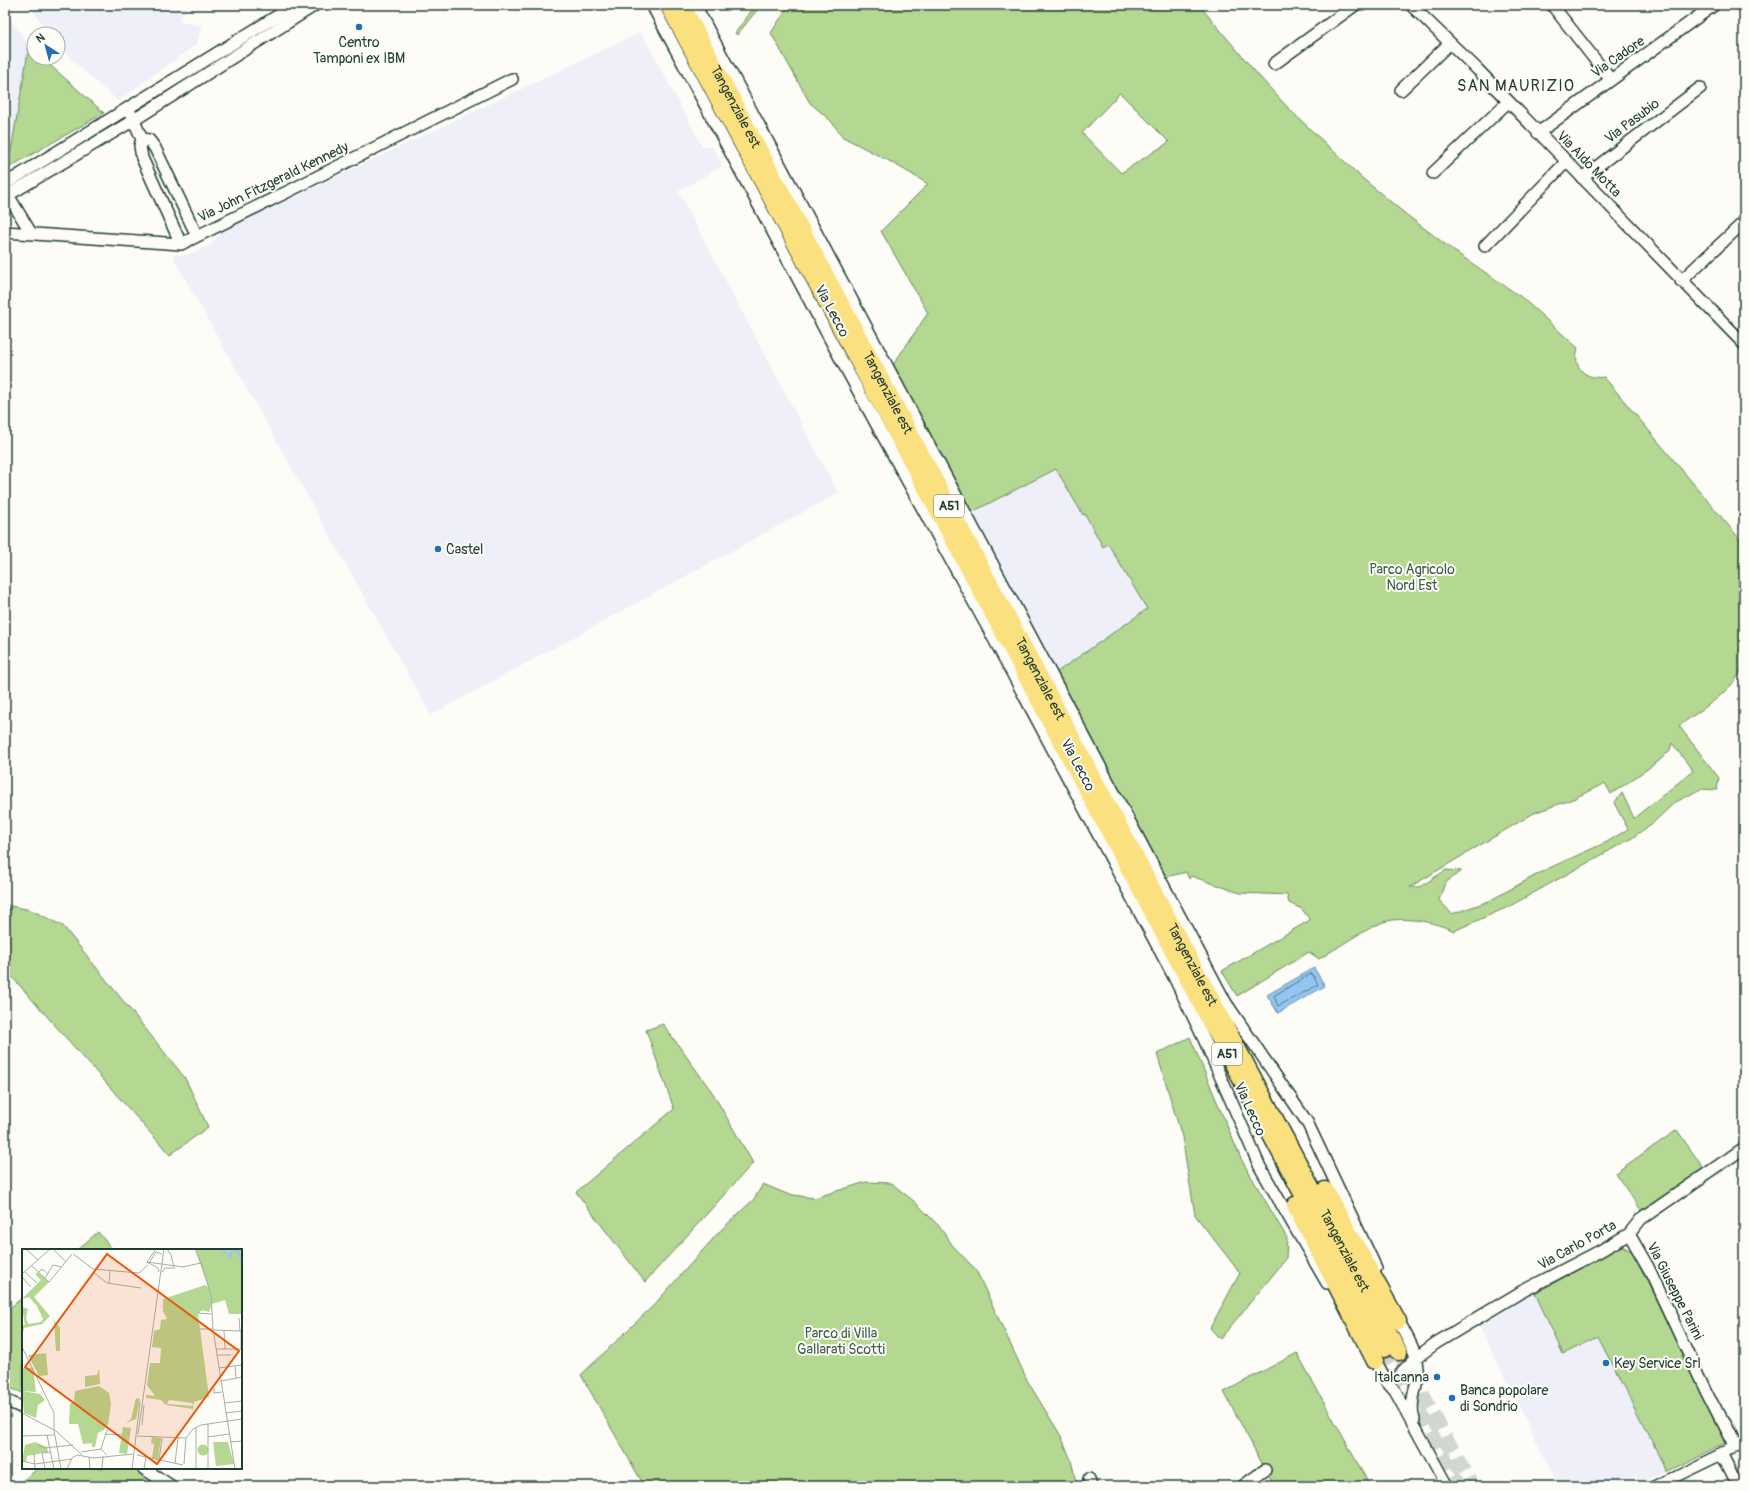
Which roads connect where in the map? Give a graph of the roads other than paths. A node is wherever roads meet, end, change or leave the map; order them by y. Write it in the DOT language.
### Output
graph roads {
  1 [pos="295,5"];
  2 [pos="315,5"];
  3 [pos="652,5"];
  4 [pos="668,5"];
  5 [pos="682,5"];
  6 [pos="695,5"];
  7 [pos="1355,5"];
  8 [pos="1411,5"];
  9 [pos="1552,5"];
  10 [pos="1714,5"];
  11 [pos="1450,43"];
  12 [pos="1274,64"];
  13 [pos="512,79"];
  14 [pos="1611,80"];
  15 [pos="1700,88"];
  16 [pos="1401,90"];
  17 [pos="1508,102"];
  18 [pos="128,109"];
  19 [pos="134,120"];
  20 [pos="1538,133"];
  21 [pos="142,139"];
  22 [pos="1566,162"];
  23 [pos="1433,173"];
  24 [pos="1582,178"];
  25 [pos="6,192"];
  26 [pos="1744,222"];
  27 [pos="5,232"];
  28 [pos="30,233"];
  29 [pos="197,236"];
  30 [pos="180,244"];
  31 [pos="1485,246"];
  32 [pos="1681,281"];
  33 [pos="1744,344"];
  34 [pos="1240,1065"];
  35 [pos="1744,1148"];
  36 [pos="1629,1234"];
  37 [pos="1401,1327"];
  38 [pos="1436,1343"];
  39 [pos="1386,1354"];
  40 [pos="1416,1358"];
  41 [pos="1401,1373"];
  42 [pos="1418,1373"];
  43 [pos="1414,1388"];
  44 [pos="1395,1391"];
  45 [pos="5,1400"];
  46 [pos="22,1408"];
  47 [pos="1417,1430"];
  48 [pos="1740,1446"];
  49 [pos="1722,1454"];
  50 [pos="144,1469"];
  51 [pos="1265,1470"];
  52 [pos="170,1486"];
  53 [pos="1243,1486"];
  54 [pos="1447,1486"];
  55 [pos="1655,1486"];
  56 [pos="1738,1486"];
  1 -- 18 [label="street"];
  2 -- 19 [label="street"];
  3 -- 39 [label="street, Via Lecco"];
  4 -- 34 [label="highway, Tangenziale est / A51"];
  5 -- 34 [label="highway, Tangenziale est / A51"];
  6 -- 37 [label="street, Via Lecco"];
  7 -- 12 [label="street"];
  8 -- 11 [label="street, Via Aldo Motta"];
  9 -- 14 [label="street"];
  10 -- 14 [label="street, Via Cadore"];
  11 -- 16 [label="street"];
  11 -- 17 [label="street, Via Aldo Motta"];
  13 -- 29 [label="street, Via John Fitzgerald Kennedy"];
  14 -- 20 [label="street, Via Cadore"];
  15 -- 24 [label="street, Via Pasubio"];
  17 -- 20 [label="street, Via Aldo Motta"];
  17 -- 23 [label="street"];
  18 -- 19 [label="street"];
  18 -- 25 [label="street"];
  19 -- 21 [label="street"];
  19 -- 25 [label="street"];
  20 -- 22 [label="street, Via Aldo Motta"];
  21 -- 29 [label="street"];
  21 -- 30 [label="street"];
  22 -- 24 [label="street, Via Aldo Motta"];
  22 -- 31 [label="street"];
  24 -- 32 [label="street, Via Aldo Motta"];
  25 -- 28 [label="street"];
  26 -- 32 [label="street"];
  27 -- 28 [label="street, Via John Fitzgerald Kennedy"];
  28 -- 30 [label="street, Via John Fitzgerald Kennedy"];
  29 -- 30 [label="street, Via John Fitzgerald Kennedy"];
  32 -- 33 [label="street, Via Aldo Motta"];
  34 -- 37 [label="highway"];
  34 -- 39 [label="highway, Tangenziale est / A51"];
  34 -- 39 [label="highway"];
  35 -- 36 [label="street, Via Carlo Porta"];
  36 -- 38 [label="street, Via Carlo Porta"];
  36 -- 48 [label="street, Via Giuseppe Parini"];
  37 -- 38 [label="street"];
  37 -- 40 [label="street, Via Lecco"];
  38 -- 40 [label="street, Via Carlo Porta"];
  38 -- 42 [label="street, Via Carlo Porta"];
  39 -- 44 [label="street, Via Lecco"];
  40 -- 41 [label="street, Via Carlo Porta"];
  40 -- 42 [label="street, Via Lecco"];
  41 -- 43 [label="street"];
  41 -- 44 [label="street"];
  42 -- 43 [label="street, Via Lecco"];
  43 -- 44 [label="street"];
  43 -- 47 [label="street, Via Lecco"];
  44 -- 47 [label="street, Via Lecco"];
  45 -- 46 [label="street"];
  47 -- 54 [label="street, Via Lecco"];
  48 -- 49 [label="street"];
  49 -- 55 [label="street"];
  49 -- 56 [label="street"];
  50 -- 52 [label="street"];
  51 -- 53 [label="street"];
}
